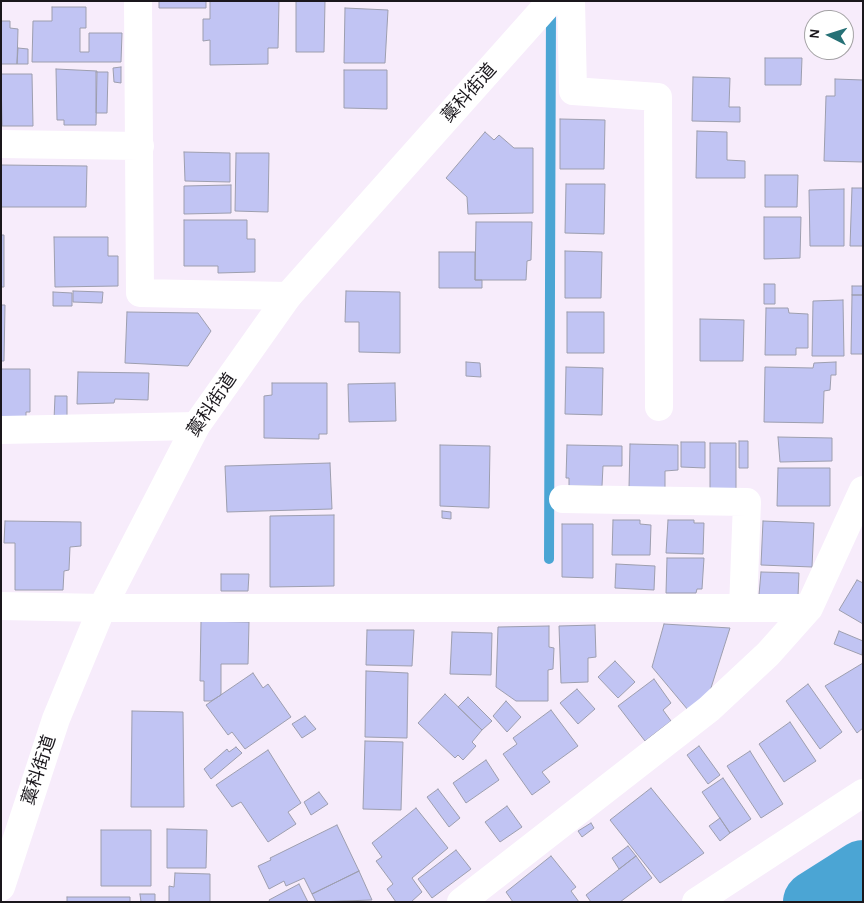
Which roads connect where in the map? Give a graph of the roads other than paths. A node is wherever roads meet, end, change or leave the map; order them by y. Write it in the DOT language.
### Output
graph roads {
  1 [pos="138,1"];
  2 [pos="551,1"];
  3 [pos="571,1"];
  4 [pos="1,144"];
  5 [pos="140,146"];
  6 [pos="288,296"];
  7 [pos="659,407"];
  8 [pos="196,426"];
  9 [pos="1,430"];
  10 [pos="863,490"];
  11 [pos="563,499"];
  12 [pos="1,606"];
  13 [pos="102,608"];
  14 [pos="743,608"];
  15 [pos="809,608"];
  16 [pos="863,793"];
  17 [pos="1,887"];
  18 [pos="461,902"];
  19 [pos="696,902"];
  1 -- 5 [label="main road"];
  2 -- 6 [label="main road, 藁科街道"];
  3 -- 7 [label="main road"];
  4 -- 5 [label="main road"];
  5 -- 6 [label="main road"];
  6 -- 8 [label="main road, 藁科街道"];
  8 -- 9 [label="main road"];
  8 -- 13 [label="main road, 藁科街道"];
  10 -- 15 [label="main road"];
  11 -- 14 [label="main road"];
  12 -- 13 [label="main road"];
  13 -- 14 [label="main road"];
  13 -- 17 [label="main road, 藁科街道"];
  14 -- 15 [label="main road"];
  15 -- 18 [label="main road"];
  16 -- 19 [label="main road"];
}
